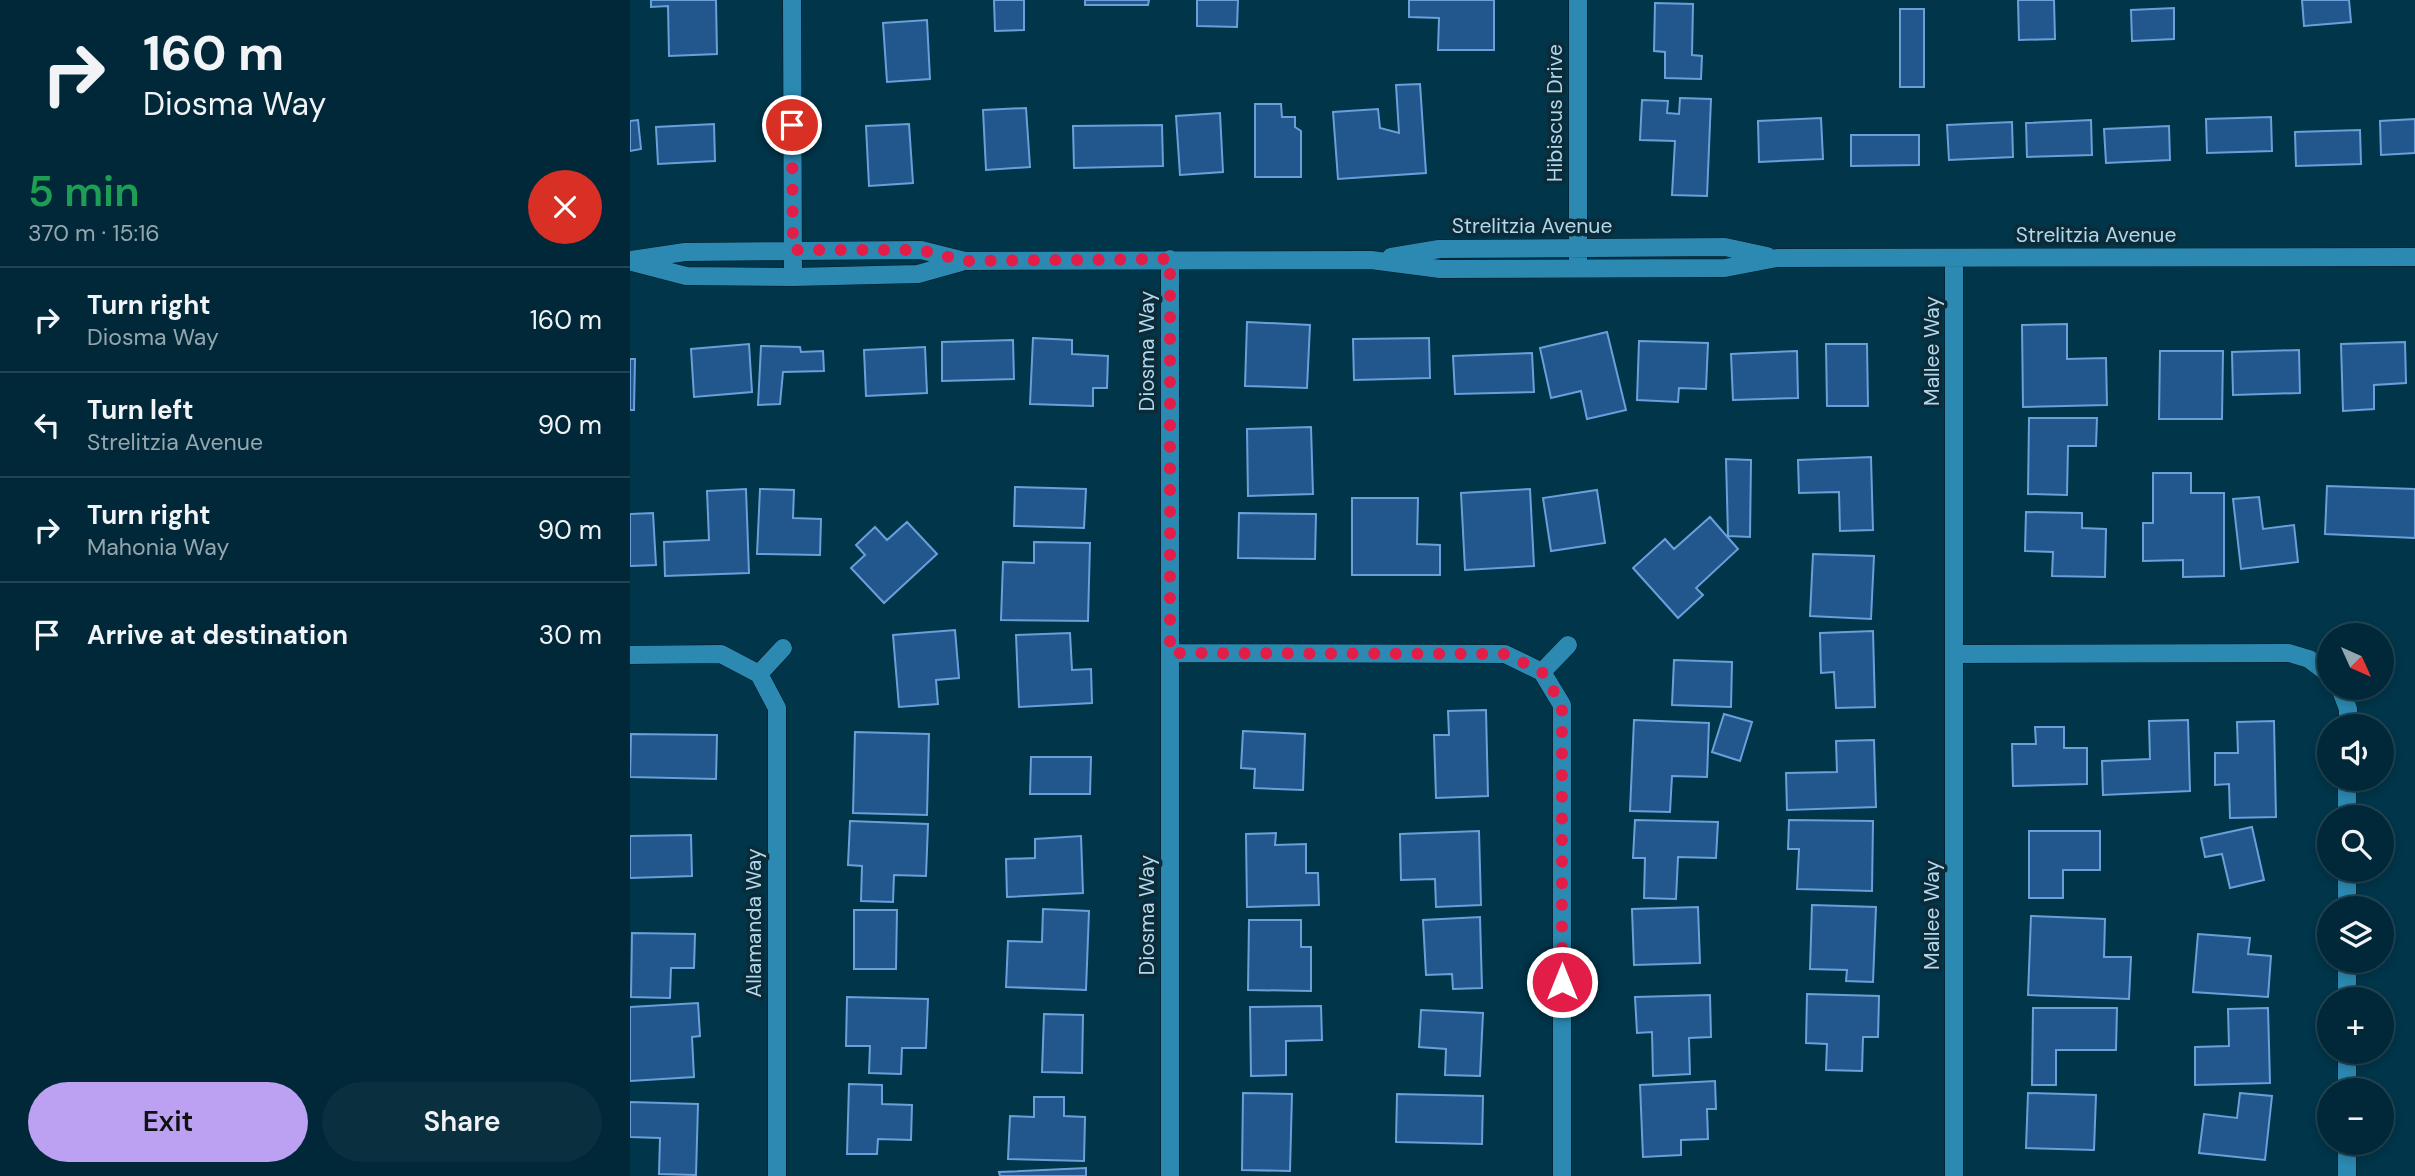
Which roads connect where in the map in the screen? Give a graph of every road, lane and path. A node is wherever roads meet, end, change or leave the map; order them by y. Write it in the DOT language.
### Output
graph roads {
  1 [pos="792,0"];
  2 [pos="1578,0"];
  3 [pos="1578,249"];
  4 [pos="793,250"];
  5 [pos="2415,257"];
  6 [pos="1777,258"];
  7 [pos="1954,258"];
  8 [pos="1170,259"];
  9 [pos="1371,260"];
  10 [pos="630,261"];
  11 [pos="965,261"];
  12 [pos="1578,268"];
  13 [pos="793,277"];
  14 [pos="1568,645"];
  15 [pos="783,648"];
  16 [pos="1170,653"];
  17 [pos="1955,654"];
  18 [pos="630,655"];
  19 [pos="2317,665"];
  20 [pos="1542,672"];
  21 [pos="758,674"];
  22 [pos="2347,1155"];
  23 [pos="777,1176"];
  24 [pos="1170,1176"];
  25 [pos="1562,1176"];
  26 [pos="1954,1176"];
  27 [pos="2347,1176"];
  1 -- 4 [label="street"];
  2 -- 3 [label="street, Hibiscus Drive"];
  3 -- 6 [label="street, Strelitzia Avenue"];
  3 -- 9 [label="street, Strelitzia Avenue"];
  3 -- 12 [label="street, Hibiscus Drive"];
  4 -- 10 [label="street, Strelitzia Avenue"];
  4 -- 11 [label="street, Strelitzia Avenue"];
  4 -- 13 [label="street"];
  5 -- 7 [label="street, Strelitzia Avenue"];
  6 -- 7 [label="street, Strelitzia Avenue"];
  6 -- 12 [label="street, Strelitzia Avenue"];
  7 -- 17 [label="street, Mallee Way"];
  8 -- 9 [label="street, Strelitzia Avenue"];
  8 -- 11 [label="street, Strelitzia Avenue"];
  8 -- 16 [label="street, Diosma Way"];
  9 -- 12 [label="street, Strelitzia Avenue"];
  10 -- 13 [label="street, Strelitzia Avenue"];
  11 -- 13 [label="street, Strelitzia Avenue"];
  14 -- 20 [label="street"];
  15 -- 21 [label="street"];
  16 -- 20 [label="street"];
  16 -- 24 [label="street, Diosma Way"];
  17 -- 19 [label="street"];
  17 -- 26 [label="street, Mallee Way"];
  18 -- 21 [label="street"];
  20 -- 25 [label="street"];
  21 -- 23 [label="street, Allamanda Way"];
  22 -- 27 [label="street"];
}
